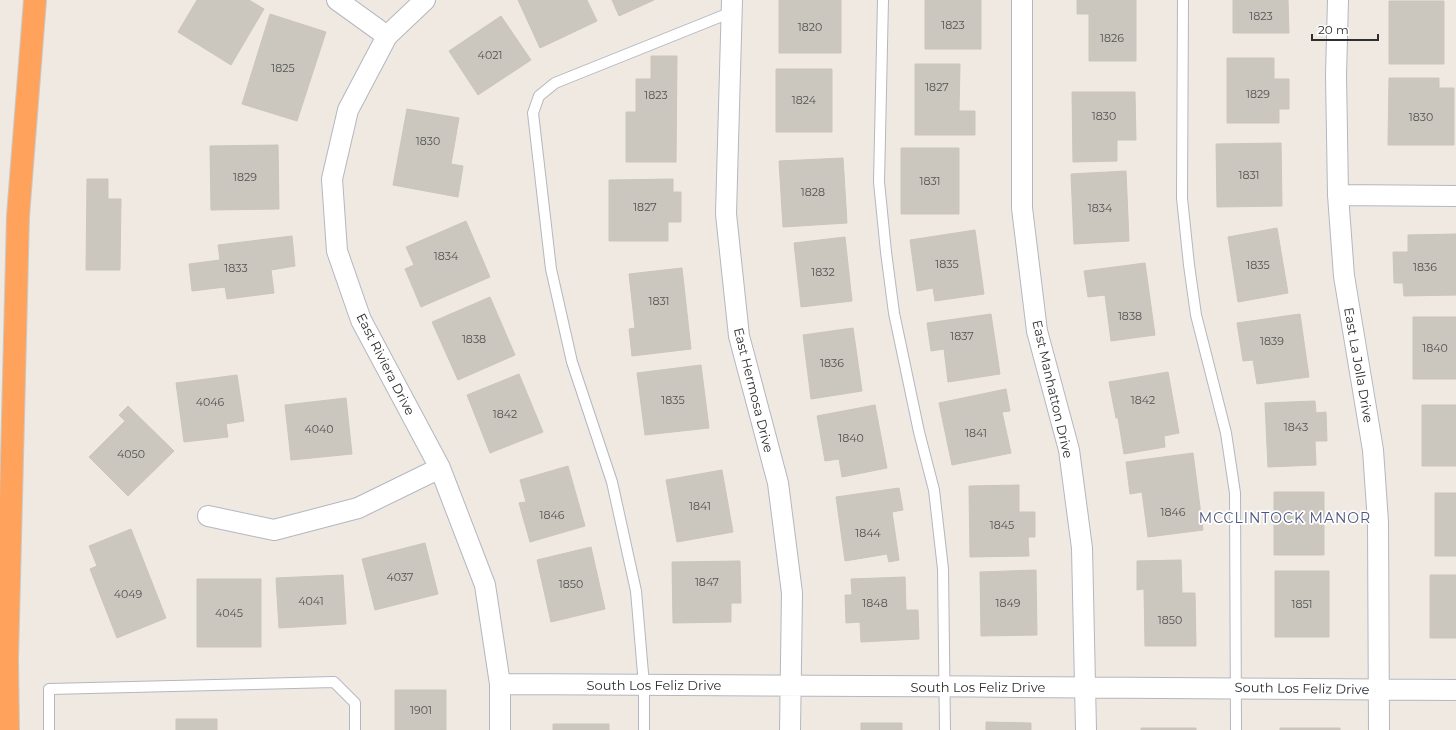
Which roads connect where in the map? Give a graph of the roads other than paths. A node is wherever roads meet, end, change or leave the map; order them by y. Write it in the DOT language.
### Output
graph roads {
  1 [pos="35,0"];
  2 [pos="337,0"];
  3 [pos="425,0"];
  4 [pos="883,0"];
  5 [pos="1022,0"];
  6 [pos="1183,0"];
  7 [pos="1338,0"];
  8 [pos="732,6"];
  9 [pos="388,36"];
  10 [pos="1338,195"];
  11 [pos="1456,196"];
  12 [pos="440,468"];
  13 [pos="208,516"];
  14 [pos="500,684"];
  15 [pos="644,685"];
  16 [pos="790,686"];
  17 [pos="945,687"];
  18 [pos="1236,687"];
  19 [pos="1086,688"];
  20 [pos="1379,689"];
  21 [pos="1456,690"];
  22 [pos="8,730"];
  23 [pos="49,730"];
  24 [pos="355,730"];
  25 [pos="500,730"];
  26 [pos="644,730"];
  27 [pos="790,730"];
  28 [pos="945,730"];
  29 [pos="1086,730"];
  30 [pos="1236,730"];
  31 [pos="1379,730"];
  1 -- 22 [label="highway"];
  2 -- 9 [label="street"];
  3 -- 9 [label="street, East Riviera Drive"];
  4 -- 17 [label="lane"];
  5 -- 19 [label="street, East Manhatton Drive"];
  6 -- 18 [label="lane"];
  7 -- 10 [label="street, East La Jolla Drive"];
  8 -- 15 [label="lane"];
  8 -- 16 [label="street, East Hermosa Drive"];
  9 -- 12 [label="street, East Riviera Drive"];
  10 -- 11 [label="street"];
  10 -- 20 [label="street, East La Jolla Drive"];
  12 -- 13 [label="street"];
  12 -- 14 [label="street, East Riviera Drive"];
  14 -- 15 [label="street, South Los Feliz Drive"];
  14 -- 25 [label="street, East Riviera Drive"];
  15 -- 16 [label="street, South Los Feliz Drive"];
  15 -- 26 [label="lane"];
  16 -- 17 [label="street, South Los Feliz Drive"];
  16 -- 27 [label="street, East Hermosa Drive"];
  17 -- 19 [label="street, South Los Feliz Drive"];
  17 -- 28 [label="lane"];
  18 -- 19 [label="street, South Los Feliz Drive"];
  18 -- 20 [label="street, South Los Feliz Drive"];
  18 -- 30 [label="lane"];
  19 -- 29 [label="street, East Manhatton Drive"];
  20 -- 21 [label="street, South Los Feliz Drive"];
  20 -- 31 [label="street, East La Jolla Drive"];
  23 -- 24 [label="lane"];
}
